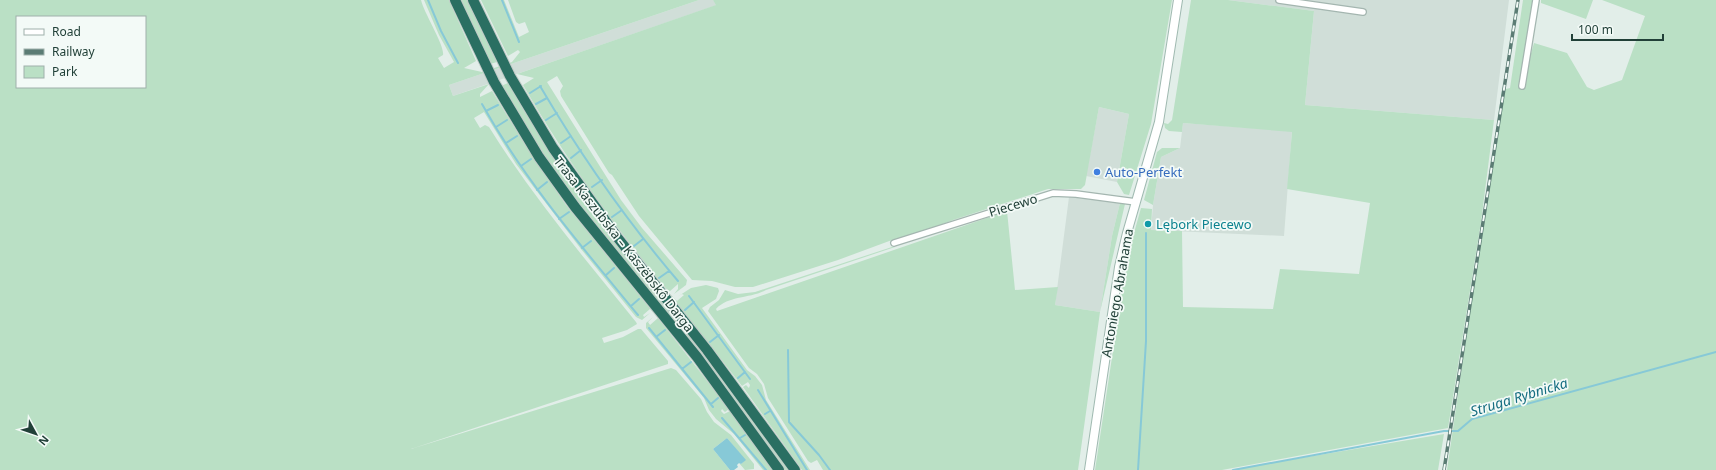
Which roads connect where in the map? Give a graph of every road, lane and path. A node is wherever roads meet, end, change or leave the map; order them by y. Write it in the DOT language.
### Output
graph roads {
  1 [pos="455,0"];
  2 [pos="473,0"];
  3 [pos="1178,0"];
  4 [pos="1279,0"];
  5 [pos="1536,0"];
  6 [pos="1363,12"];
  7 [pos="1522,86"];
  8 [pos="1136,202"];
  9 [pos="894,243"];
  10 [pos="779,470"];
  11 [pos="795,470"];
  12 [pos="1089,470"];
  1 -- 10 [label="highway, Trasa Kaszubska – Kaszëbskô Darga"];
  2 -- 11 [label="highway, Trasa Kaszubska – Kaszëbskô Darga"];
  3 -- 8 [label="main road, Antoniego Abrahama"];
  4 -- 6 [label="street"];
  5 -- 7 [label="street"];
  8 -- 9 [label="street, Piecewo"];
  8 -- 12 [label="main road, Antoniego Abrahama"];
}
